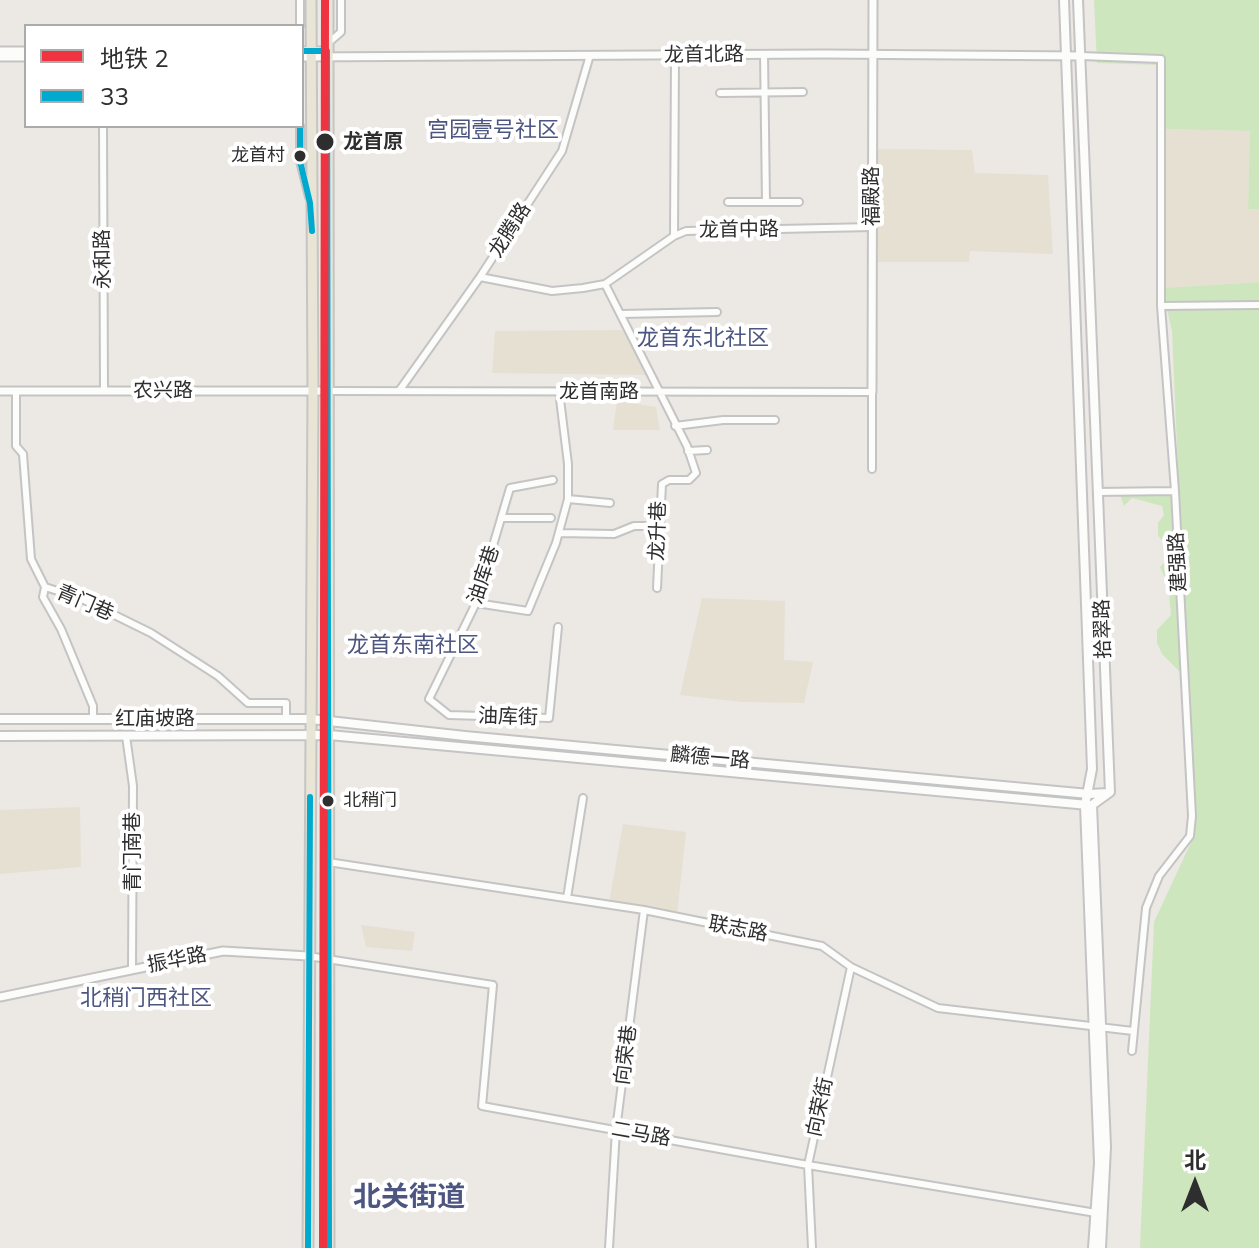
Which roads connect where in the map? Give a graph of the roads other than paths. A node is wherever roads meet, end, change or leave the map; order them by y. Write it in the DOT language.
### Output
graph roads {
  1 [pos="300,0"];
  2 [pos="311,0"];
  3 [pos="328,0"];
  4 [pos="341,0"];
  5 [pos="873,0"];
  6 [pos="1064,0"];
  7 [pos="1078,0"];
  8 [pos="300,24"];
  9 [pos="0,51"];
  10 [pos="24,51"];
  11 [pos="327,51"];
  12 [pos="307,54"];
  13 [pos="764,54"];
  14 [pos="590,55"];
  15 [pos="872,55"];
  16 [pos="675,56"];
  17 [pos="1065,56"];
  18 [pos="1081,56"];
  19 [pos="0,57"];
  20 [pos="24,57"];
  21 [pos="803,92"];
  22 [pos="720,93"];
  23 [pos="766,93"];
  24 [pos="103,128"];
  25 [pos="300,128"];
  26 [pos="728,202"];
  27 [pos="766,202"];
  28 [pos="799,202"];
  29 [pos="312,213"];
  30 [pos="872,227"];
  31 [pos="674,236"];
  32 [pos="480,277"];
  33 [pos="605,284"];
  34 [pos="1259,305"];
  35 [pos="1161,306"];
  36 [pos="717,312"];
  37 [pos="621,314"];
  38 [pos="0,391"];
  39 [pos="16,391"];
  40 [pos="104,391"];
  41 [pos="313,391"];
  42 [pos="327,391"];
  43 [pos="399,391"];
  44 [pos="559,391"];
  45 [pos="659,392"];
  46 [pos="872,392"];
  47 [pos="775,420"];
  48 [pos="675,426"];
  49 [pos="707,450"];
  50 [pos="688,451"];
  51 [pos="872,469"];
  52 [pos="553,480"];
  53 [pos="1175,491"];
  54 [pos="1097,492"];
  55 [pos="568,499"];
  56 [pos="610,503"];
  57 [pos="501,518"];
  58 [pos="551,518"];
  59 [pos="658,526"];
  60 [pos="560,533"];
  61 [pos="45,587"];
  62 [pos="657,588"];
  63 [pos="476,603"];
  64 [pos="558,627"];
  65 [pos="429,699"];
  66 [pos="0,719"];
  67 [pos="93,719"];
  68 [pos="286,719"];
  69 [pos="311,719"];
  70 [pos="329,723"];
  71 [pos="329,735"];
  72 [pos="0,736"];
  73 [pos="126,736"];
  74 [pos="311,736"];
  75 [pos="1110,792"];
  76 [pos="1089,794"];
  77 [pos="583,798"];
  78 [pos="1089,805"];
  79 [pos="328,862"];
  80 [pos="567,898"];
  81 [pos="644,910"];
  82 [pos="308,956"];
  83 [pos="328,959"];
  84 [pos="851,967"];
  85 [pos="132,968"];
  86 [pos="0,997"];
  87 [pos="1098,1027"];
  88 [pos="1133,1031"];
  89 [pos="1132,1051"];
  90 [pos="616,1130"];
  91 [pos="808,1165"];
  92 [pos="1100,1214"];
  93 [pos="308,1248"];
  94 [pos="329,1248"];
  95 [pos="609,1248"];
  96 [pos="812,1248"];
  97 [pos="1093,1248"];
  98 [pos="1101,1248"];
  1 -- 8 [label="street"];
  2 -- 12 [label="main road"];
  3 -- 11 [label="main road"];
  4 -- 11 [label="street"];
  5 -- 15 [label="street, 福殿路"];
  6 -- 17 [label="main road, 拾翠路"];
  7 -- 18 [label="main road, 拾翠路"];
  9 -- 10 [label="street"];
  11 -- 12 [label="street, 龙首北路"];
  11 -- 14 [label="street, 龙首北路"];
  11 -- 42 [label="main road"];
  12 -- 29 [label="main road"];
  13 -- 15 [label="street, 龙首北路"];
  13 -- 16 [label="street, 龙首北路"];
  13 -- 23 [label="street"];
  14 -- 16 [label="street, 龙首北路"];
  14 -- 32 [label="street, 龙腾路"];
  15 -- 17 [label="street, 龙首北路"];
  15 -- 30 [label="street, 福殿路"];
  16 -- 31 [label="street"];
  17 -- 18 [label="street, 龙首北路"];
  17 -- 76 [label="main road, 拾翠路"];
  18 -- 35 [label="street, 建强路"];
  18 -- 54 [label="main road, 拾翠路"];
  19 -- 20 [label="street"];
  21 -- 23 [label="street"];
  22 -- 23 [label="street"];
  23 -- 27 [label="street"];
  24 -- 40 [label="street, 永和路"];
  25 -- 29 [label="street"];
  26 -- 27 [label="street"];
  27 -- 28 [label="street"];
  29 -- 41 [label="main road"];
  30 -- 31 [label="street, 龙首中路"];
  30 -- 46 [label="street, 福殿路"];
  31 -- 33 [label="street, 龙首中路"];
  32 -- 33 [label="street, 龙首中路"];
  32 -- 43 [label="street, 龙腾路"];
  33 -- 37 [label="street"];
  34 -- 35 [label="street"];
  35 -- 53 [label="street, 建强路"];
  36 -- 37 [label="street"];
  37 -- 45 [label="street"];
  38 -- 39 [label="street, 农兴路"];
  39 -- 40 [label="street, 农兴路"];
  39 -- 61 [label="street, 青门巷"];
  40 -- 41 [label="street, 农兴路"];
  41 -- 42 [label="street, 农兴路"];
  41 -- 69 [label="main road"];
  42 -- 43 [label="street, 龙首南路"];
  42 -- 70 [label="main road"];
  43 -- 44 [label="street, 龙首南路"];
  44 -- 45 [label="street, 龙首南路"];
  44 -- 55 [label="street"];
  45 -- 46 [label="street, 龙首南路"];
  45 -- 48 [label="street"];
  46 -- 51 [label="street"];
  47 -- 48 [label="street"];
  48 -- 50 [label="street"];
  49 -- 50 [label="street"];
  50 -- 59 [label="street, 龙升巷"];
  52 -- 57 [label="street, 油库巷"];
  53 -- 54 [label="street"];
  53 -- 88 [label="street, 建强路"];
  54 -- 75 [label="main road, 拾翠路"];
  55 -- 56 [label="street"];
  55 -- 60 [label="street"];
  57 -- 58 [label="street"];
  57 -- 63 [label="street, 油库巷"];
  59 -- 60 [label="street"];
  59 -- 62 [label="street, 龙升巷"];
  60 -- 63 [label="street"];
  61 -- 67 [label="street"];
  61 -- 68 [label="street, 青门巷"];
  63 -- 65 [label="street, 油库巷"];
  64 -- 65 [label="street, 油库街"];
  66 -- 67 [label="main road, 红庙坡路"];
  67 -- 68 [label="main road, 红庙坡路"];
  68 -- 69 [label="main road, 红庙坡路"];
  69 -- 70 [label="main road, 麟德一路"];
  69 -- 74 [label="main road"];
  70 -- 71 [label="main road"];
  70 -- 76 [label="main road, 麟德一路"];
  71 -- 74 [label="main road, 麟德一路"];
  71 -- 78 [label="main road, 麟德一路"];
  71 -- 79 [label="main road"];
  72 -- 73 [label="main road, 红庙坡路"];
  73 -- 74 [label="main road, 红庙坡路"];
  73 -- 85 [label="street, 青门南巷"];
  74 -- 82 [label="main road"];
  75 -- 76 [label="main road, 麟德一路"];
  75 -- 78 [label="main road"];
  76 -- 78 [label="main road, 拾翠路"];
  77 -- 80 [label="street"];
  78 -- 87 [label="main road, 拾翠路"];
  79 -- 80 [label="street, 联志路"];
  79 -- 83 [label="main road"];
  80 -- 81 [label="street, 联志路"];
  81 -- 84 [label="street, 联志路"];
  81 -- 90 [label="street, 向荣巷"];
  82 -- 83 [label="street, 二马路"];
  82 -- 85 [label="street, 振华路"];
  82 -- 93 [label="main road"];
  83 -- 90 [label="street, 二马路"];
  83 -- 94 [label="main road"];
  84 -- 87 [label="street, 联志路"];
  84 -- 91 [label="street, 向荣街"];
  85 -- 86 [label="street, 振华路"];
  87 -- 88 [label="street, 联志路"];
  87 -- 92 [label="main road, 拾翠路"];
  88 -- 89 [label="street, 建强路"];
  90 -- 91 [label="street, 二马路"];
  90 -- 95 [label="street, 向荣巷"];
  91 -- 92 [label="street, 二马路"];
  91 -- 96 [label="street, 向荣街"];
  92 -- 97 [label="main road, 拾翠路"];
  92 -- 98 [label="main road, 拾翠路"];
}
